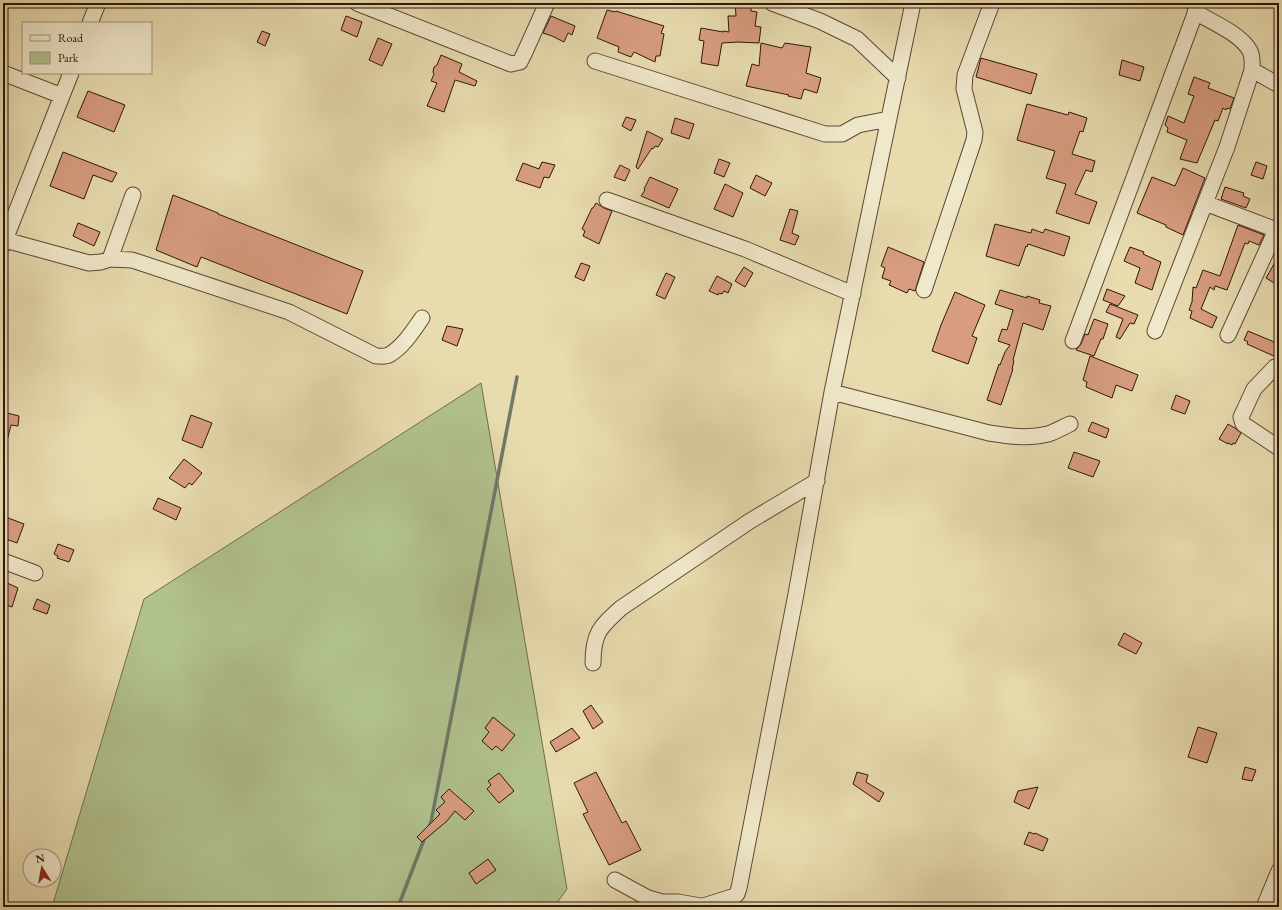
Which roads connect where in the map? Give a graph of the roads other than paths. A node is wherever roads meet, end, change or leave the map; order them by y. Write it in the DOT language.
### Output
graph roads {
  1 [pos="98,3"];
  2 [pos="357,3"];
  3 [pos="547,3"];
  4 [pos="772,3"];
  5 [pos="913,3"];
  6 [pos="992,3"];
  7 [pos="1197,7"];
  8 [pos="90,22"];
  9 [pos="595,61"];
  10 [pos="1252,70"];
  11 [pos="3,73"];
  12 [pos="71,74"];
  13 [pos="898,78"];
  14 [pos="1279,85"];
  15 [pos="62,96"];
  16 [pos="889,119"];
  17 [pos="133,195"];
  18 [pos="607,200"];
  19 [pos="1206,203"];
  20 [pos="1278,230"];
  21 [pos="4,243"];
  22 [pos="110,259"];
  23 [pos="924,290"];
  24 [pos="853,294"];
  25 [pos="422,318"];
  26 [pos="1155,331"];
  27 [pos="1228,335"];
  28 [pos="1073,341"];
  29 [pos="1279,366"];
  30 [pos="832,392"];
  31 [pos="1070,424"];
  32 [pos="1279,448"];
  33 [pos="817,481"];
  34 [pos="3,561"];
  35 [pos="35,573"];
  36 [pos="594,663"];
  37 [pos="1279,871"];
  38 [pos="615,880"];
  39 [pos="695,906"];
  40 [pos="1264,907"];
  1 -- 8 [label="street"];
  2 -- 3 [label="street"];
  4 -- 13 [label="street"];
  5 -- 13 [label="street"];
  6 -- 23 [label="street"];
  7 -- 10 [label="street"];
  7 -- 28 [label="street"];
  9 -- 16 [label="street"];
  10 -- 14 [label="street"];
  10 -- 19 [label="street"];
  11 -- 15 [label="street"];
  12 -- 15 [label="street"];
  13 -- 16 [label="street"];
  15 -- 21 [label="street"];
  16 -- 24 [label="street"];
  17 -- 22 [label="street"];
  18 -- 24 [label="street"];
  19 -- 20 [label="street"];
  19 -- 26 [label="street"];
  20 -- 27 [label="street"];
  21 -- 22 [label="street"];
  22 -- 25 [label="street"];
  24 -- 30 [label="street"];
  29 -- 32 [label="street"];
  30 -- 31 [label="street"];
  30 -- 33 [label="street"];
  33 -- 36 [label="street"];
  33 -- 39 [label="street"];
  34 -- 35 [label="street"];
  37 -- 40 [label="street"];
  38 -- 39 [label="street"];
}
